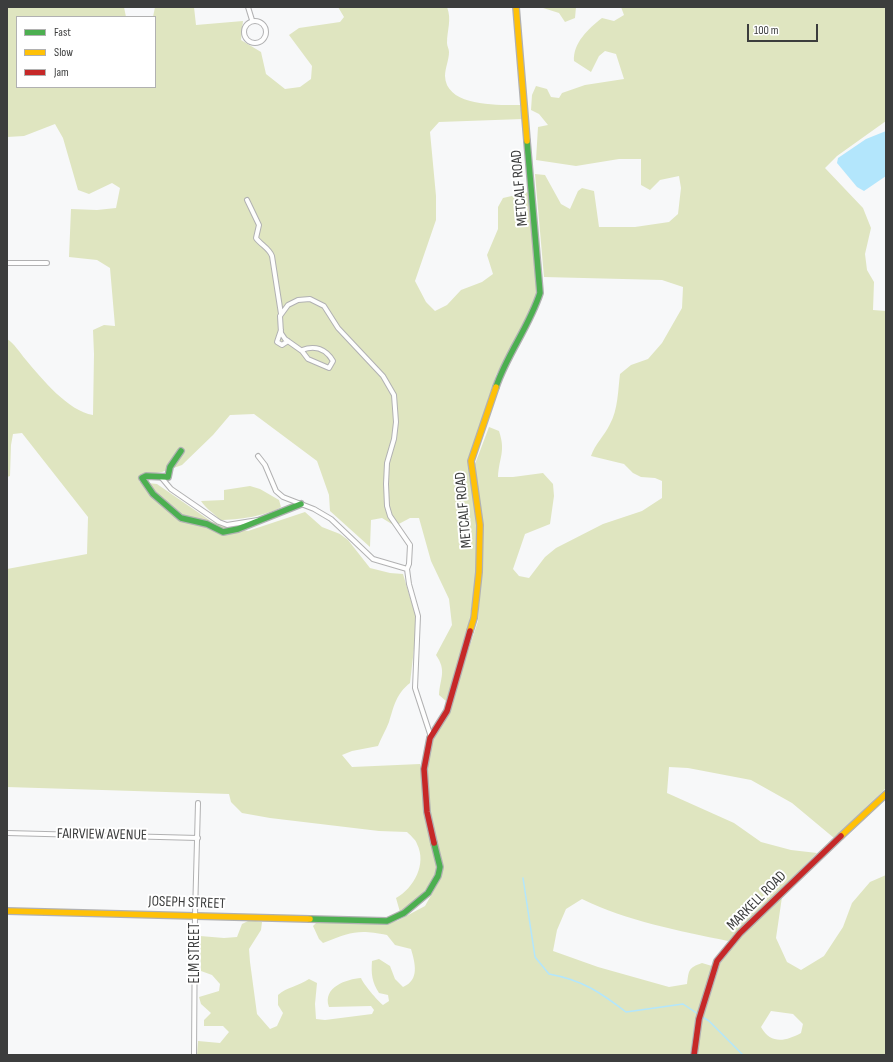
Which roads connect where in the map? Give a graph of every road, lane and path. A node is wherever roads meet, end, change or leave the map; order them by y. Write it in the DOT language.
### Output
graph roads {
  1 [pos="248,7"];
  2 [pos="516,7"];
  3 [pos="252,20"];
  4 [pos="247,200"];
  5 [pos="7,262"];
  6 [pos="47,263"];
  7 [pos="281,315"];
  8 [pos="281,330"];
  9 [pos="288,341"];
  10 [pos="302,350"];
  11 [pos="181,451"];
  12 [pos="258,456"];
  13 [pos="161,477"];
  14 [pos="301,504"];
  15 [pos="263,519"];
  16 [pos="407,569"];
  17 [pos="431,737"];
  18 [pos="886,794"];
  19 [pos="198,803"];
  20 [pos="7,833"];
  21 [pos="198,838"];
  22 [pos="7,911"];
  23 [pos="195,915"];
  24 [pos="367,921"];
  25 [pos="194,1055"];
  26 [pos="694,1055"];
  1 -- 3 [label="street"];
  2 -- 17 [label="street, METCALF ROAD"];
  3 -- 3 [label="street"];
  4 -- 7 [label="street"];
  5 -- 6 [label="street"];
  7 -- 8 [label="street"];
  7 -- 16 [label="street"];
  8 -- 9 [label="street"];
  8 -- 9 [label="street"];
  9 -- 10 [label="street"];
  10 -- 10 [label="street"];
  11 -- 13 [label="street"];
  12 -- 14 [label="street"];
  13 -- 15 [label="street"];
  13 -- 15 [label="street"];
  14 -- 15 [label="street"];
  14 -- 16 [label="street"];
  16 -- 17 [label="street"];
  17 -- 24 [label="street, METCALF ROAD"];
  18 -- 26 [label="street, MARKELL ROAD"];
  19 -- 21 [label="street, ELM STREET"];
  20 -- 21 [label="street, FAIRVIEW AVENUE"];
  21 -- 23 [label="street, ELM STREET"];
  22 -- 23 [label="street, JOSEPH STREET"];
  23 -- 24 [label="street, JOSEPH STREET"];
  23 -- 25 [label="street, ELM STREET"];
}
